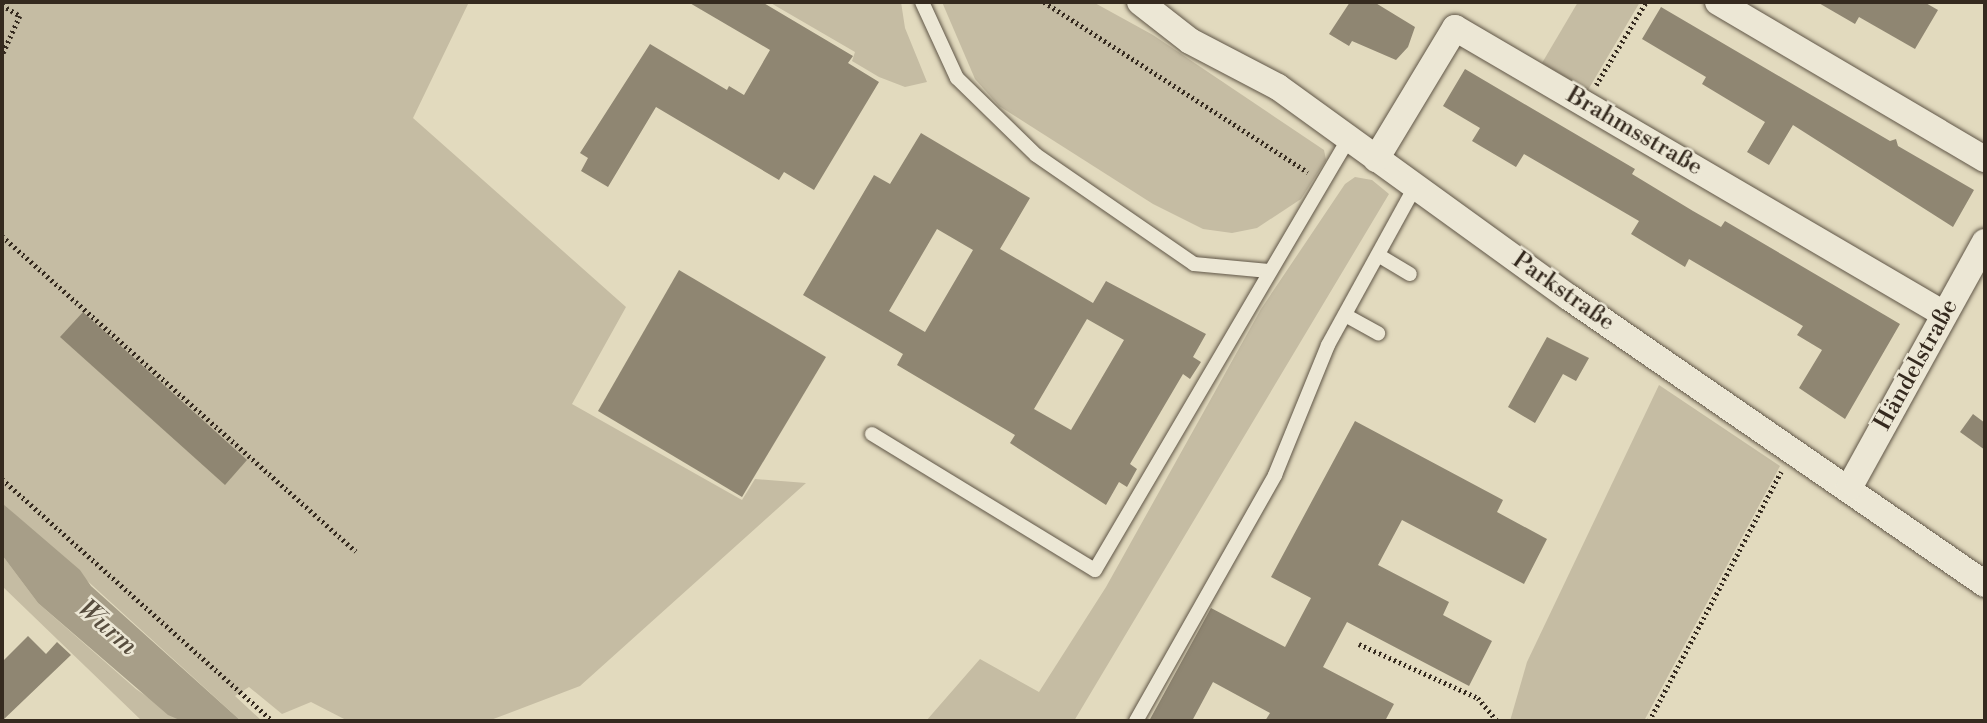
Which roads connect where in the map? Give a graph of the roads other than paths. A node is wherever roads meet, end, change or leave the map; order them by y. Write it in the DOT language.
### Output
graph roads {
  1 [pos="922,2"];
  2 [pos="1140,2"];
  3 [pos="1718,2"];
  4 [pos="1349,138"];
  5 [pos="1376,159"];
  6 [pos="1985,159"];
  7 [pos="1415,187"];
  8 [pos="1985,242"];
  9 [pos="1378,256"];
  10 [pos="1269,271"];
  11 [pos="1410,274"];
  12 [pos="1944,314"];
  13 [pos="1345,315"];
  14 [pos="1378,333"];
  15 [pos="872,434"];
  16 [pos="1849,488"];
  17 [pos="1985,584"];
  18 [pos="1136,721"];
  1 -- 10 [label="lane"];
  2 -- 4 [label="street, Parkstraße"];
  3 -- 6 [label="street"];
  4 -- 5 [label="street, Parkstraße"];
  4 -- 10 [label="lane"];
  5 -- 7 [label="street, Parkstraße"];
  5 -- 12 [label="street, Brahmsstraße"];
  7 -- 9 [label="lane"];
  7 -- 16 [label="street, Parkstraße"];
  8 -- 12 [label="street, Händelstraße"];
  9 -- 11 [label="lane"];
  9 -- 13 [label="lane"];
  10 -- 15 [label="lane"];
  12 -- 16 [label="street, Händelstraße"];
  13 -- 14 [label="lane"];
  13 -- 18 [label="lane"];
  16 -- 17 [label="street, Parkstraße"];
}
